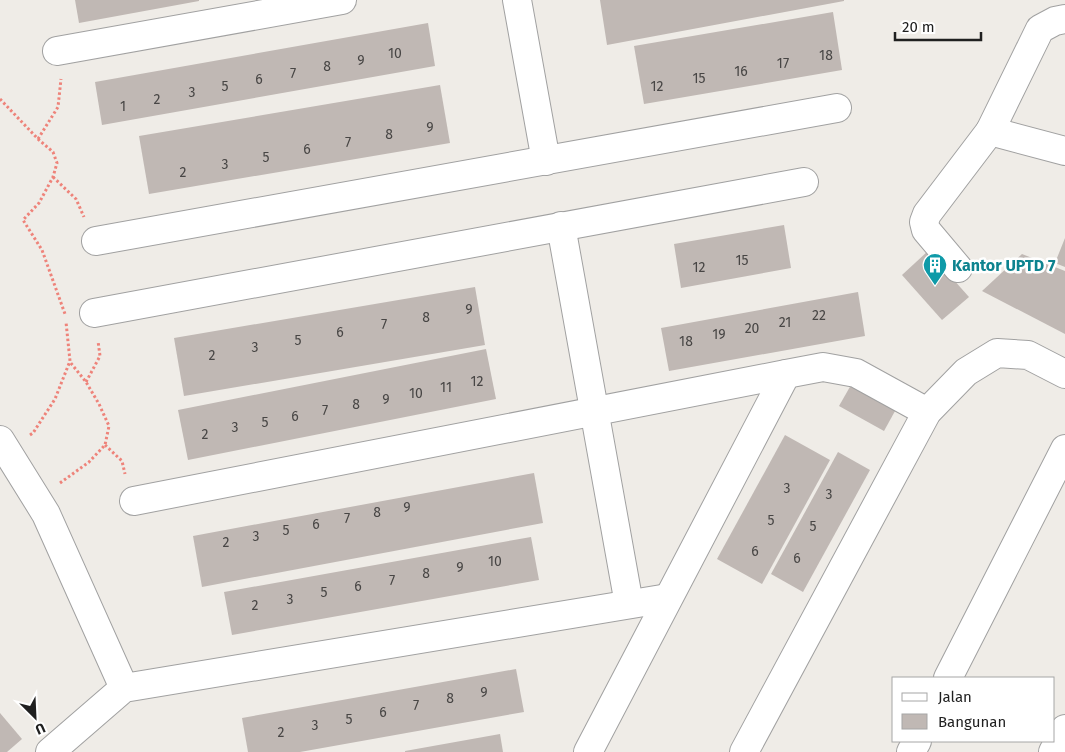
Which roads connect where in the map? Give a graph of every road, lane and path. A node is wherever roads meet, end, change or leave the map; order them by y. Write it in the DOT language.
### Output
graph roads {
  1 [pos="342,0"];
  2 [pos="517,0"];
  3 [pos="1065,19"];
  4 [pos="57,51"];
  5 [pos="0,99"];
  6 [pos="837,108"];
  7 [pos="990,131"];
  8 [pos="38,139"];
  9 [pos="1065,152"];
  10 [pos="546,161"];
  11 [pos="53,177"];
  12 [pos="804,182"];
  13 [pos="561,226"];
  14 [pos="96,241"];
  15 [pos="958,268"];
  16 [pos="94,313"];
  17 [pos="70,361"];
  18 [pos="786,374"];
  19 [pos="1065,374"];
  20 [pos="86,382"];
  21 [pos="594,411"];
  22 [pos="927,412"];
  23 [pos="104,445"];
  24 [pos="5,447"];
  25 [pos="1065,450"];
  26 [pos="37,499"];
  27 [pos="134,501"];
  28 [pos="668,598"];
  29 [pos="629,604"];
  30 [pos="949,677"];
  31 [pos="124,688"];
  32 [pos="1065,729"];
  33 [pos="50,752"];
  34 [pos="588,752"];
  35 [pos="744,752"];
  36 [pos="1053,752"];
  1 -- 4 [label="street"];
  2 -- 10 [label="street"];
  3 -- 7 [label="street"];
  4 -- 8 [label="path"];
  5 -- 8 [label="path"];
  6 -- 10 [label="street"];
  7 -- 9 [label="street"];
  7 -- 15 [label="street"];
  8 -- 11 [label="path"];
  10 -- 14 [label="street"];
  11 -- 14 [label="path"];
  11 -- 17 [label="path"];
  12 -- 13 [label="street"];
  13 -- 16 [label="street"];
  13 -- 21 [label="street"];
  16 -- 20 [label="path"];
  17 -- 20 [label="path"];
  17 -- 24 [label="path"];
  18 -- 21 [label="street"];
  18 -- 22 [label="street"];
  18 -- 28 [label="street"];
  19 -- 22 [label="street"];
  20 -- 23 [label="path"];
  21 -- 27 [label="street"];
  21 -- 29 [label="street"];
  22 -- 35 [label="street"];
  23 -- 26 [label="path"];
  23 -- 27 [label="path"];
  24 -- 26 [label="street"];
  25 -- 30 [label="street"];
  26 -- 31 [label="street"];
  28 -- 29 [label="street"];
  28 -- 34 [label="street"];
  29 -- 31 [label="street"];
  31 -- 33 [label="street"];
  32 -- 36 [label="street"];
}
